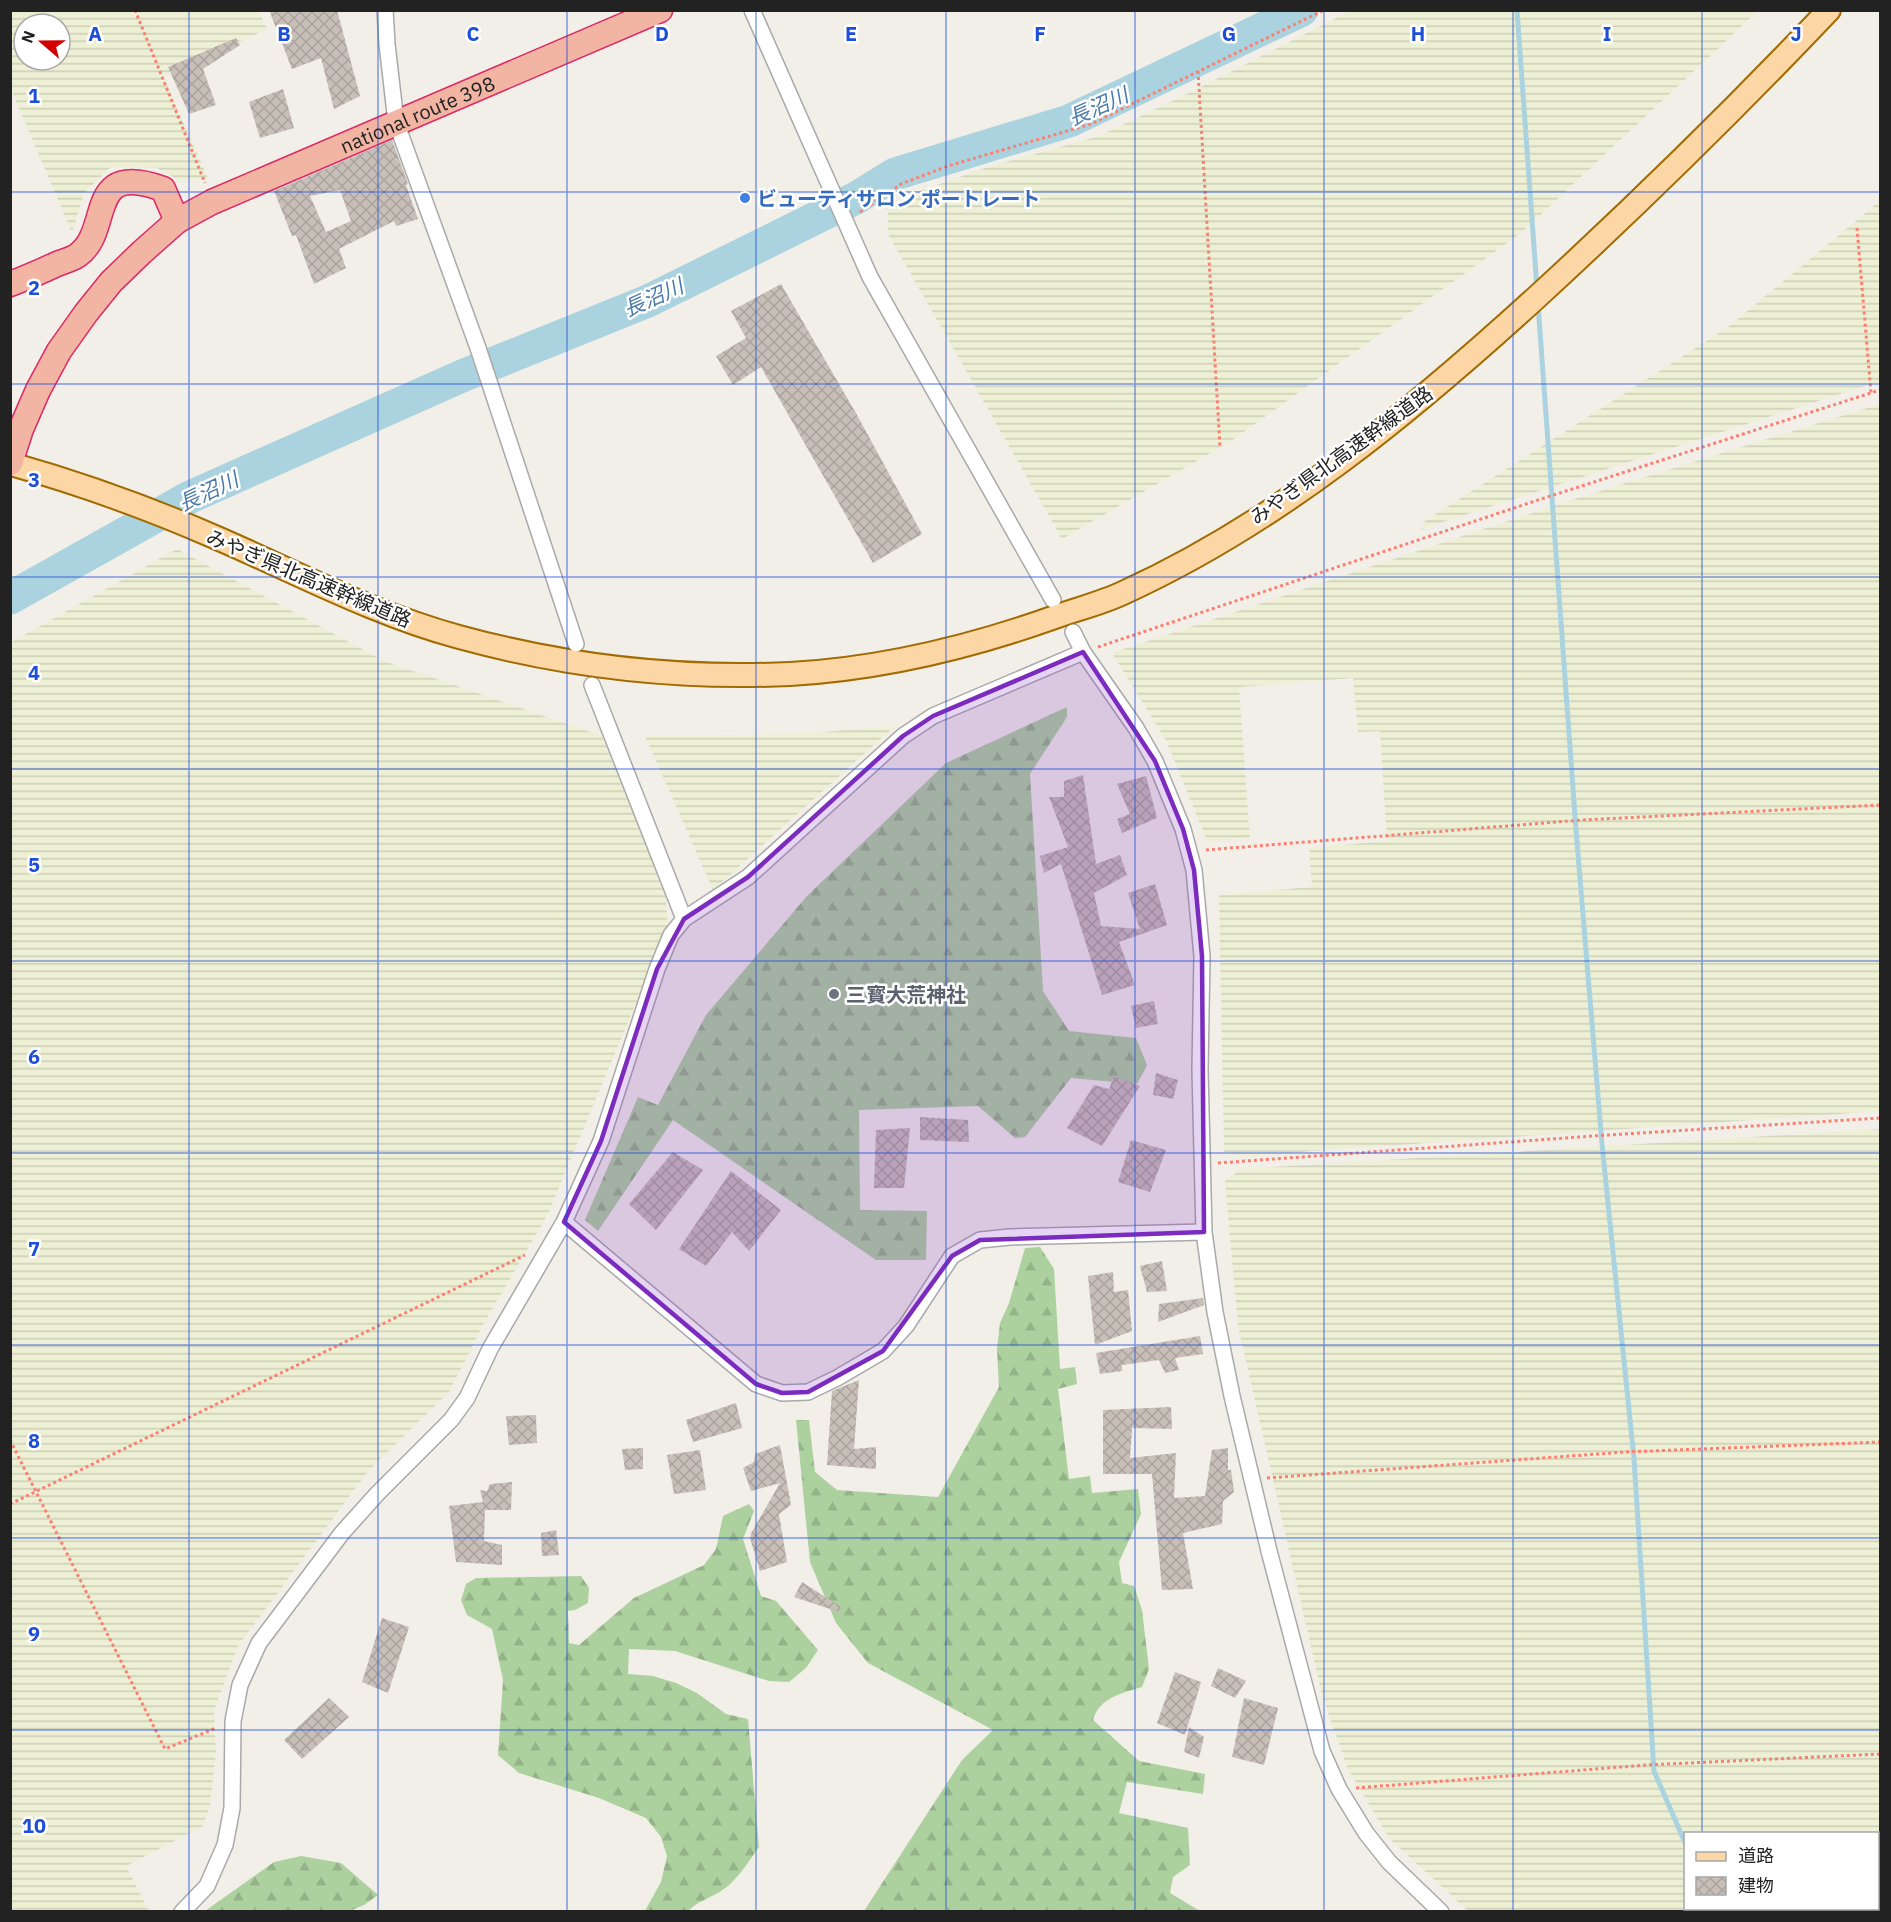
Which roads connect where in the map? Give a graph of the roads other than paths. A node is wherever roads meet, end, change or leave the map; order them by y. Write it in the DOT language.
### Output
graph roads {
  1 [pos="386,10"];
  2 [pos="660,10"];
  3 [pos="752,10"];
  4 [pos="1829,10"];
  5 [pos="396,122"];
  6 [pos="177,221"];
  7 [pos="10,284"];
  8 [pos="11,464"];
  9 [pos="1053,600"];
  10 [pos="1073,633"];
  11 [pos="576,644"];
  12 [pos="1083,652"];
  13 [pos="592,685"];
  14 [pos="684,919"];
  15 [pos="564,1222"];
  16 [pos="1204,1232"];
  17 [pos="182,1911"];
  18 [pos="1441,1911"];
  1 -- 5 [label="street"];
  2 -- 5 [label="highway, national route 398"];
  3 -- 9 [label="street"];
  4 -- 8 [label="main road, みやぎ県北高速幹線道路"];
  5 -- 6 [label="highway, national route 398"];
  5 -- 11 [label="street"];
  6 -- 7 [label="highway"];
  6 -- 8 [label="highway, national route 398"];
  10 -- 12 [label="street"];
  12 -- 14 [label="street"];
  12 -- 16 [label="street"];
  13 -- 14 [label="street"];
  14 -- 15 [label="street"];
  15 -- 16 [label="street"];
  15 -- 17 [label="street"];
  16 -- 18 [label="street"];
}
